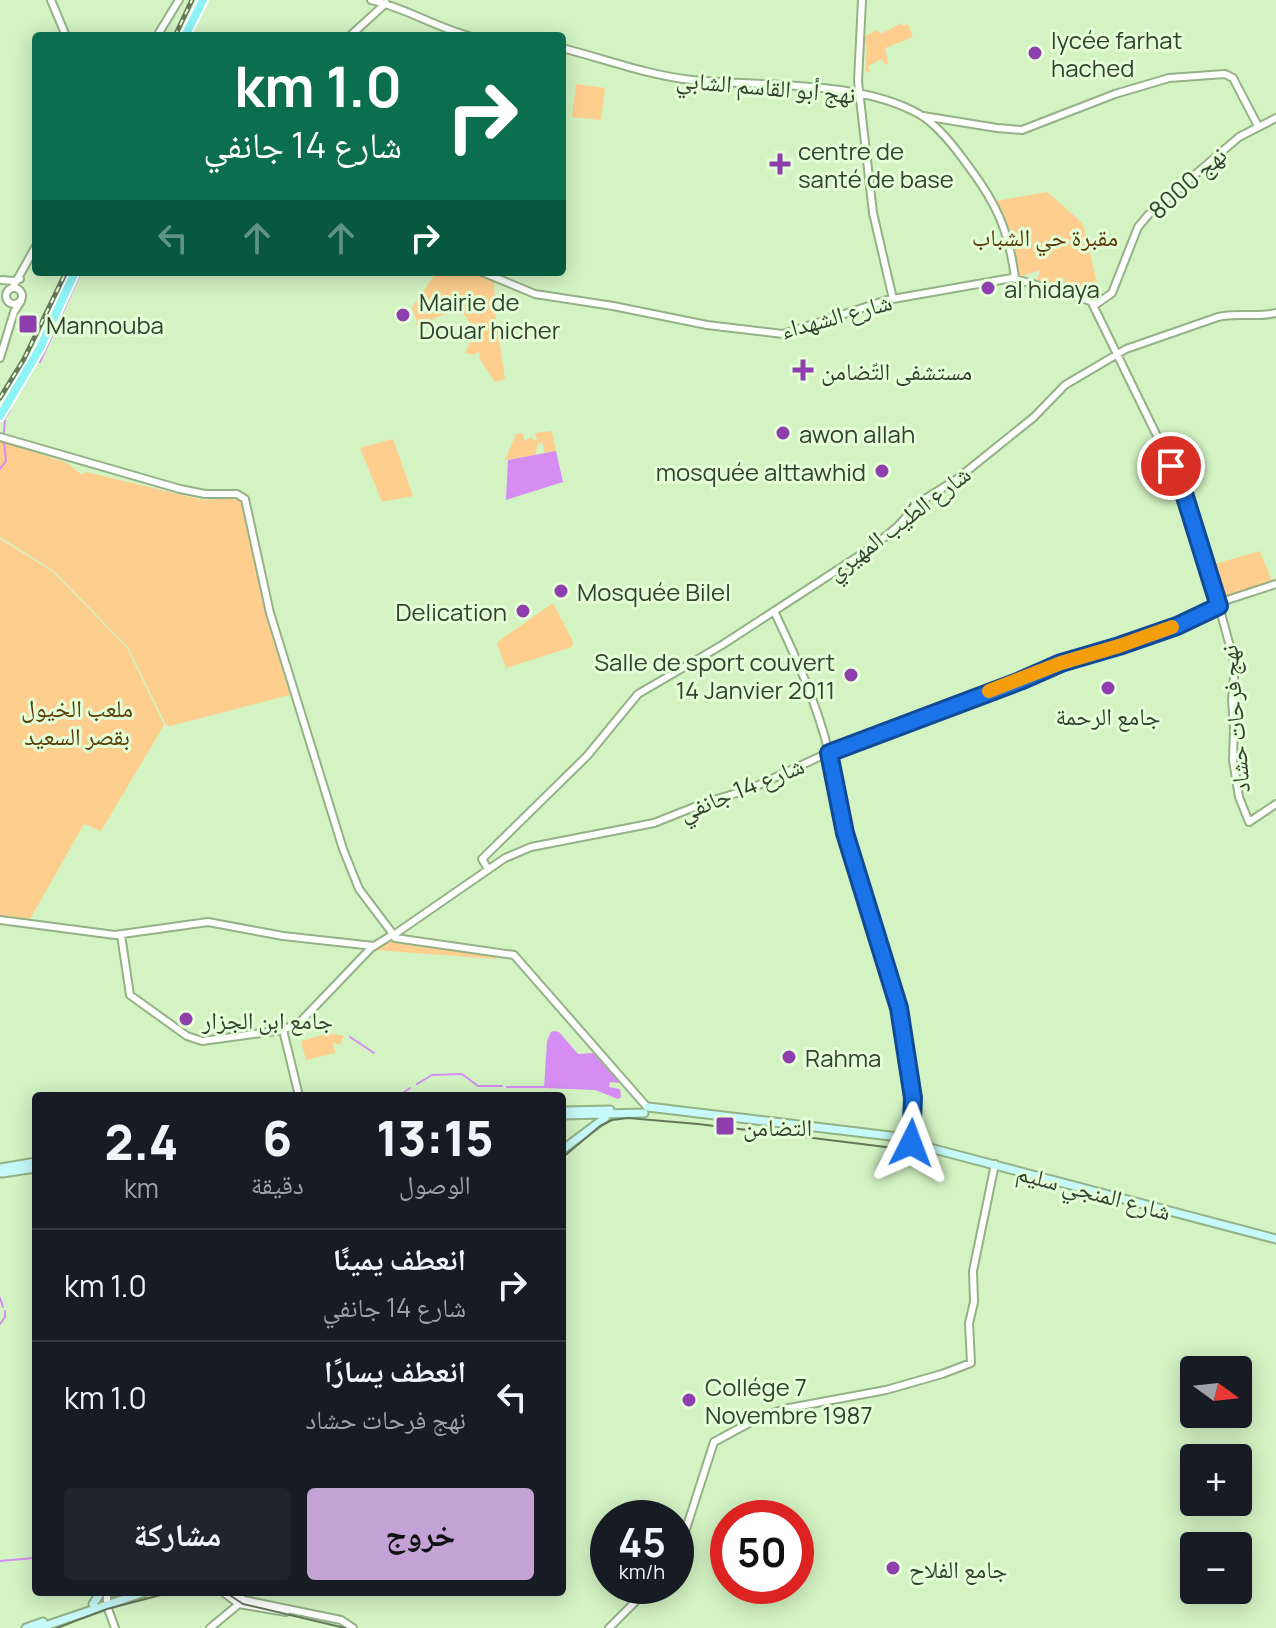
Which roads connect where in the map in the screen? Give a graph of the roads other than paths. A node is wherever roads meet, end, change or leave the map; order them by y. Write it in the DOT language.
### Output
graph roads {
  1 [pos="51,0"];
  2 [pos="179,0"];
  3 [pos="201,0"];
  4 [pos="371,0"];
  5 [pos="862,0"];
  6 [pos="387,2"];
  7 [pos="64,32"];
  8 [pos="159,32"];
  9 [pos="185,32"];
  10 [pos="354,32"];
  11 [pos="456,32"];
  12 [pos="566,49"];
  13 [pos="860,94"];
  14 [pos="922,116"];
  15 [pos="1276,118"];
  16 [pos="1258,126"];
  17 [pos="32,255"];
  18 [pos="27,266"];
  19 [pos="71,276"];
  20 [pos="72,276"];
  21 [pos="492,276"];
  22 [pos="1015,278"];
  23 [pos="20,279"];
  24 [pos="1,280"];
  25 [pos="12,289"];
  26 [pos="70,291"];
  27 [pos="63,299"];
  28 [pos="893,299"];
  29 [pos="21,301"];
  30 [pos="8,302"];
  31 [pos="1095,305"];
  32 [pos="1276,313"];
  33 [pos="0,348"];
  34 [pos="1118,354"];
  35 [pos="0,358"];
  36 [pos="0,409"];
  37 [pos="0,416"];
  38 [pos="1,436"];
  39 [pos="1276,584"];
  40 [pos="1219,604"];
  41 [pos="774,611"];
  42 [pos="829,753"];
  43 [pos="1276,804"];
  44 [pos="488,869"];
  45 [pos="0,920"];
  46 [pos="121,935"];
  47 [pos="395,935"];
  48 [pos="374,946"];
  49 [pos="283,1030"];
  50 [pos="298,1092"];
  51 [pos="646,1108"];
  52 [pos="566,1113"];
  53 [pos="579,1114"];
  54 [pos="591,1114"];
  55 [pos="610,1115"];
  56 [pos="584,1131"];
  57 [pos="910,1138"];
  58 [pos="566,1145"];
  59 [pos="995,1164"];
  60 [pos="32,1166"];
  61 [pos="0,1171"];
  62 [pos="1276,1237"];
  63 [pos="694,1504"];
  64 [pos="228,1596"];
  65 [pos="238,1596"];
  66 [pos="105,1598"];
  67 [pos="239,1604"];
  68 [pos="633,1604"];
  69 [pos="290,1611"];
  70 [pos="26,1628"];
  71 [pos="39,1628"];
  72 [pos="115,1628"];
  73 [pos="210,1628"];
  74 [pos="353,1628"];
  75 [pos="609,1628"];
  1 -- 7 [label="street"];
  2 -- 8 [label="street"];
  3 -- 9 [label="main road"];
  4 -- 6 [label="street"];
  5 -- 13 [label="street"];
  6 -- 10 [label="street"];
  6 -- 11 [label="street"];
  12 -- 13 [label="street, نهج أبو القاسم الشابي"];
  13 -- 14 [label="street, نهج أبو القاسم الشابي"];
  13 -- 28 [label="street"];
  14 -- 16 [label="street"];
  14 -- 22 [label="street, نهج أبو القاسم الشابي"];
  15 -- 16 [label="street, نهج 8000"];
  16 -- 31 [label="street, نهج 8000"];
  17 -- 18 [label="street"];
  18 -- 23 [label="street"];
  18 -- 25 [label="street"];
  19 -- 36 [label="main road"];
  20 -- 27 [label="main road"];
  21 -- 28 [label="street, شارع الشهداء"];
  22 -- 28 [label="street, شارع الشهداء"];
  22 -- 31 [label="street, شارع الشهداء"];
  23 -- 24 [label="street"];
  23 -- 25 [label="street"];
  24 -- 25 [label="street"];
  25 -- 29 [label="street"];
  25 -- 30 [label="street"];
  26 -- 27 [label="main road"];
  27 -- 37 [label="main road"];
  29 -- 30 [label="street"];
  29 -- 35 [label="street"];
  30 -- 33 [label="street"];
  31 -- 34 [label="street, نهج فرحات حشاد"];
  32 -- 34 [label="street, شارع الطّيب المهيري"];
  34 -- 40 [label="street, نهج فرحات حشاد"];
  34 -- 41 [label="street, شارع الطّيب المهيري"];
  38 -- 47 [label="street"];
  39 -- 40 [label="street, شارع 14 جانفي"];
  40 -- 42 [label="street, شارع 14 جانفي"];
  40 -- 43 [label="street, نهج فرحات حشاد"];
  41 -- 42 [label="street"];
  41 -- 44 [label="street, شارع الطّيب المهيري"];
  42 -- 44 [label="street, شارع 14 جانفي"];
  42 -- 57 [label="street"];
  44 -- 47 [label="street, شارع 14 جانفي"];
  45 -- 46 [label="street"];
  46 -- 48 [label="street"];
  46 -- 49 [label="street"];
  47 -- 48 [label="street, شارع 14 جانفي"];
  47 -- 51 [label="street"];
  48 -- 49 [label="street"];
  49 -- 50 [label="street"];
  51 -- 54 [label="main road, شارع المنجي سليم"];
  51 -- 55 [label="main road, شارع المنجي سليم"];
  51 -- 57 [label="main road, شارع المنجي سليم"];
  52 -- 53 [label="main road, شارع المنجي سليم"];
  53 -- 54 [label="main road, شارع المنجي سليم"];
  53 -- 56 [label="main road"];
  54 -- 55 [label="main road, شارع المنجي سليم"];
  54 -- 56 [label="main road"];
  55 -- 56 [label="main road"];
  56 -- 58 [label="main road"];
  57 -- 59 [label="main road, شارع المنجي سليم"];
  57 -- 62 [label="main road, شارع المنجي سليم"];
  59 -- 62 [label="main road, شارع المنجي سليم"];
  59 -- 63 [label="street"];
  60 -- 61 [label="main road"];
  64 -- 67 [label="street"];
  65 -- 69 [label="street"];
  66 -- 70 [label="main road"];
  66 -- 71 [label="main road"];
  66 -- 72 [label="street"];
  67 -- 69 [label="street"];
  67 -- 73 [label="street"];
  68 -- 75 [label="street"];
  69 -- 74 [label="street"];
}
